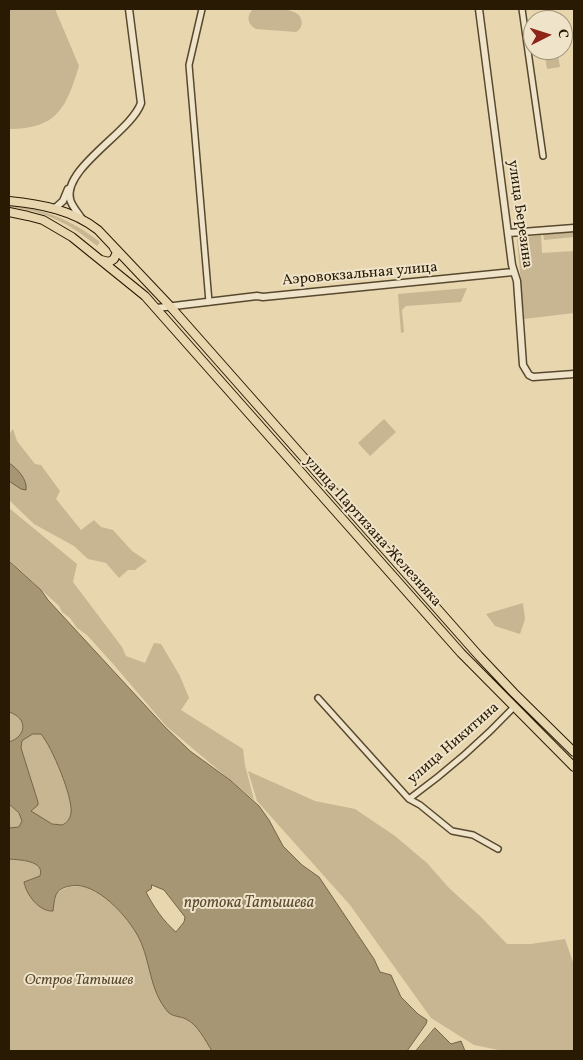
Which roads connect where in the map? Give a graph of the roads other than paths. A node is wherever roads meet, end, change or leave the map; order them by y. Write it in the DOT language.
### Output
graph roads {
  1 [pos="129,9"];
  2 [pos="202,9"];
  3 [pos="479,9"];
  4 [pos="522,9"];
  5 [pos="543,156"];
  6 [pos="72,184"];
  7 [pos="9,201"];
  8 [pos="54,209"];
  9 [pos="9,212"];
  10 [pos="82,220"];
  11 [pos="574,228"];
  12 [pos="509,233"];
  13 [pos="113,247"];
  14 [pos="99,259"];
  15 [pos="513,272"];
  16 [pos="209,302"];
  17 [pos="169,305"];
  18 [pos="157,308"];
  19 [pos="574,374"];
  20 [pos="277,426"];
  21 [pos="268,434"];
  22 [pos="459,633"];
  23 [pos="452,642"];
  24 [pos="479,656"];
  25 [pos="471,664"];
  26 [pos="318,698"];
  27 [pos="514,707"];
  28 [pos="574,752"];
  29 [pos="574,767"];
  30 [pos="409,799"];
  31 [pos="498,849"];
  1 -- 6 [label="street"];
  2 -- 16 [label="street"];
  3 -- 12 [label="street, улица Березина"];
  4 -- 5 [label="street"];
  6 -- 8 [label="street"];
  6 -- 10 [label="street"];
  7 -- 8 [label="main road, улица Партизана Железняка"];
  8 -- 10 [label="main road, улица Партизана Железняка"];
  9 -- 14 [label="main road, улица Партизана Железняка"];
  10 -- 13 [label="main road, улица Партизана Железняка"];
  11 -- 12 [label="street"];
  12 -- 15 [label="street, улица Березина"];
  13 -- 14 [label="main road"];
  13 -- 17 [label="main road, улица Партизана Железняка"];
  14 -- 18 [label="main road, улица Партизана Железняка"];
  15 -- 16 [label="street, Аэровокзальная улица"];
  15 -- 19 [label="street, улица Березина"];
  16 -- 17 [label="street, Аэровокзальная улица"];
  17 -- 18 [label="street"];
  17 -- 20 [label="main road, улица Партизана Железняка"];
  18 -- 21 [label="main road, улица Партизана Железняка"];
  20 -- 21 [label="main road"];
  20 -- 22 [label="main road, улица Партизана Железняка"];
  21 -- 23 [label="main road, улица Партизана Железняка"];
  22 -- 23 [label="main road"];
  22 -- 24 [label="main road, улица Партизана Железняка"];
  23 -- 25 [label="main road, улица Партизана Железняка"];
  24 -- 25 [label="main road"];
  24 -- 28 [label="main road, улица Партизана Железняка"];
  25 -- 27 [label="main road, улица Партизана Железняка"];
  26 -- 30 [label="street, улица Никитина"];
  27 -- 29 [label="main road, улица Партизана Железняка"];
  27 -- 30 [label="street, улица Никитина"];
  30 -- 31 [label="street, улица Никитина"];
}
